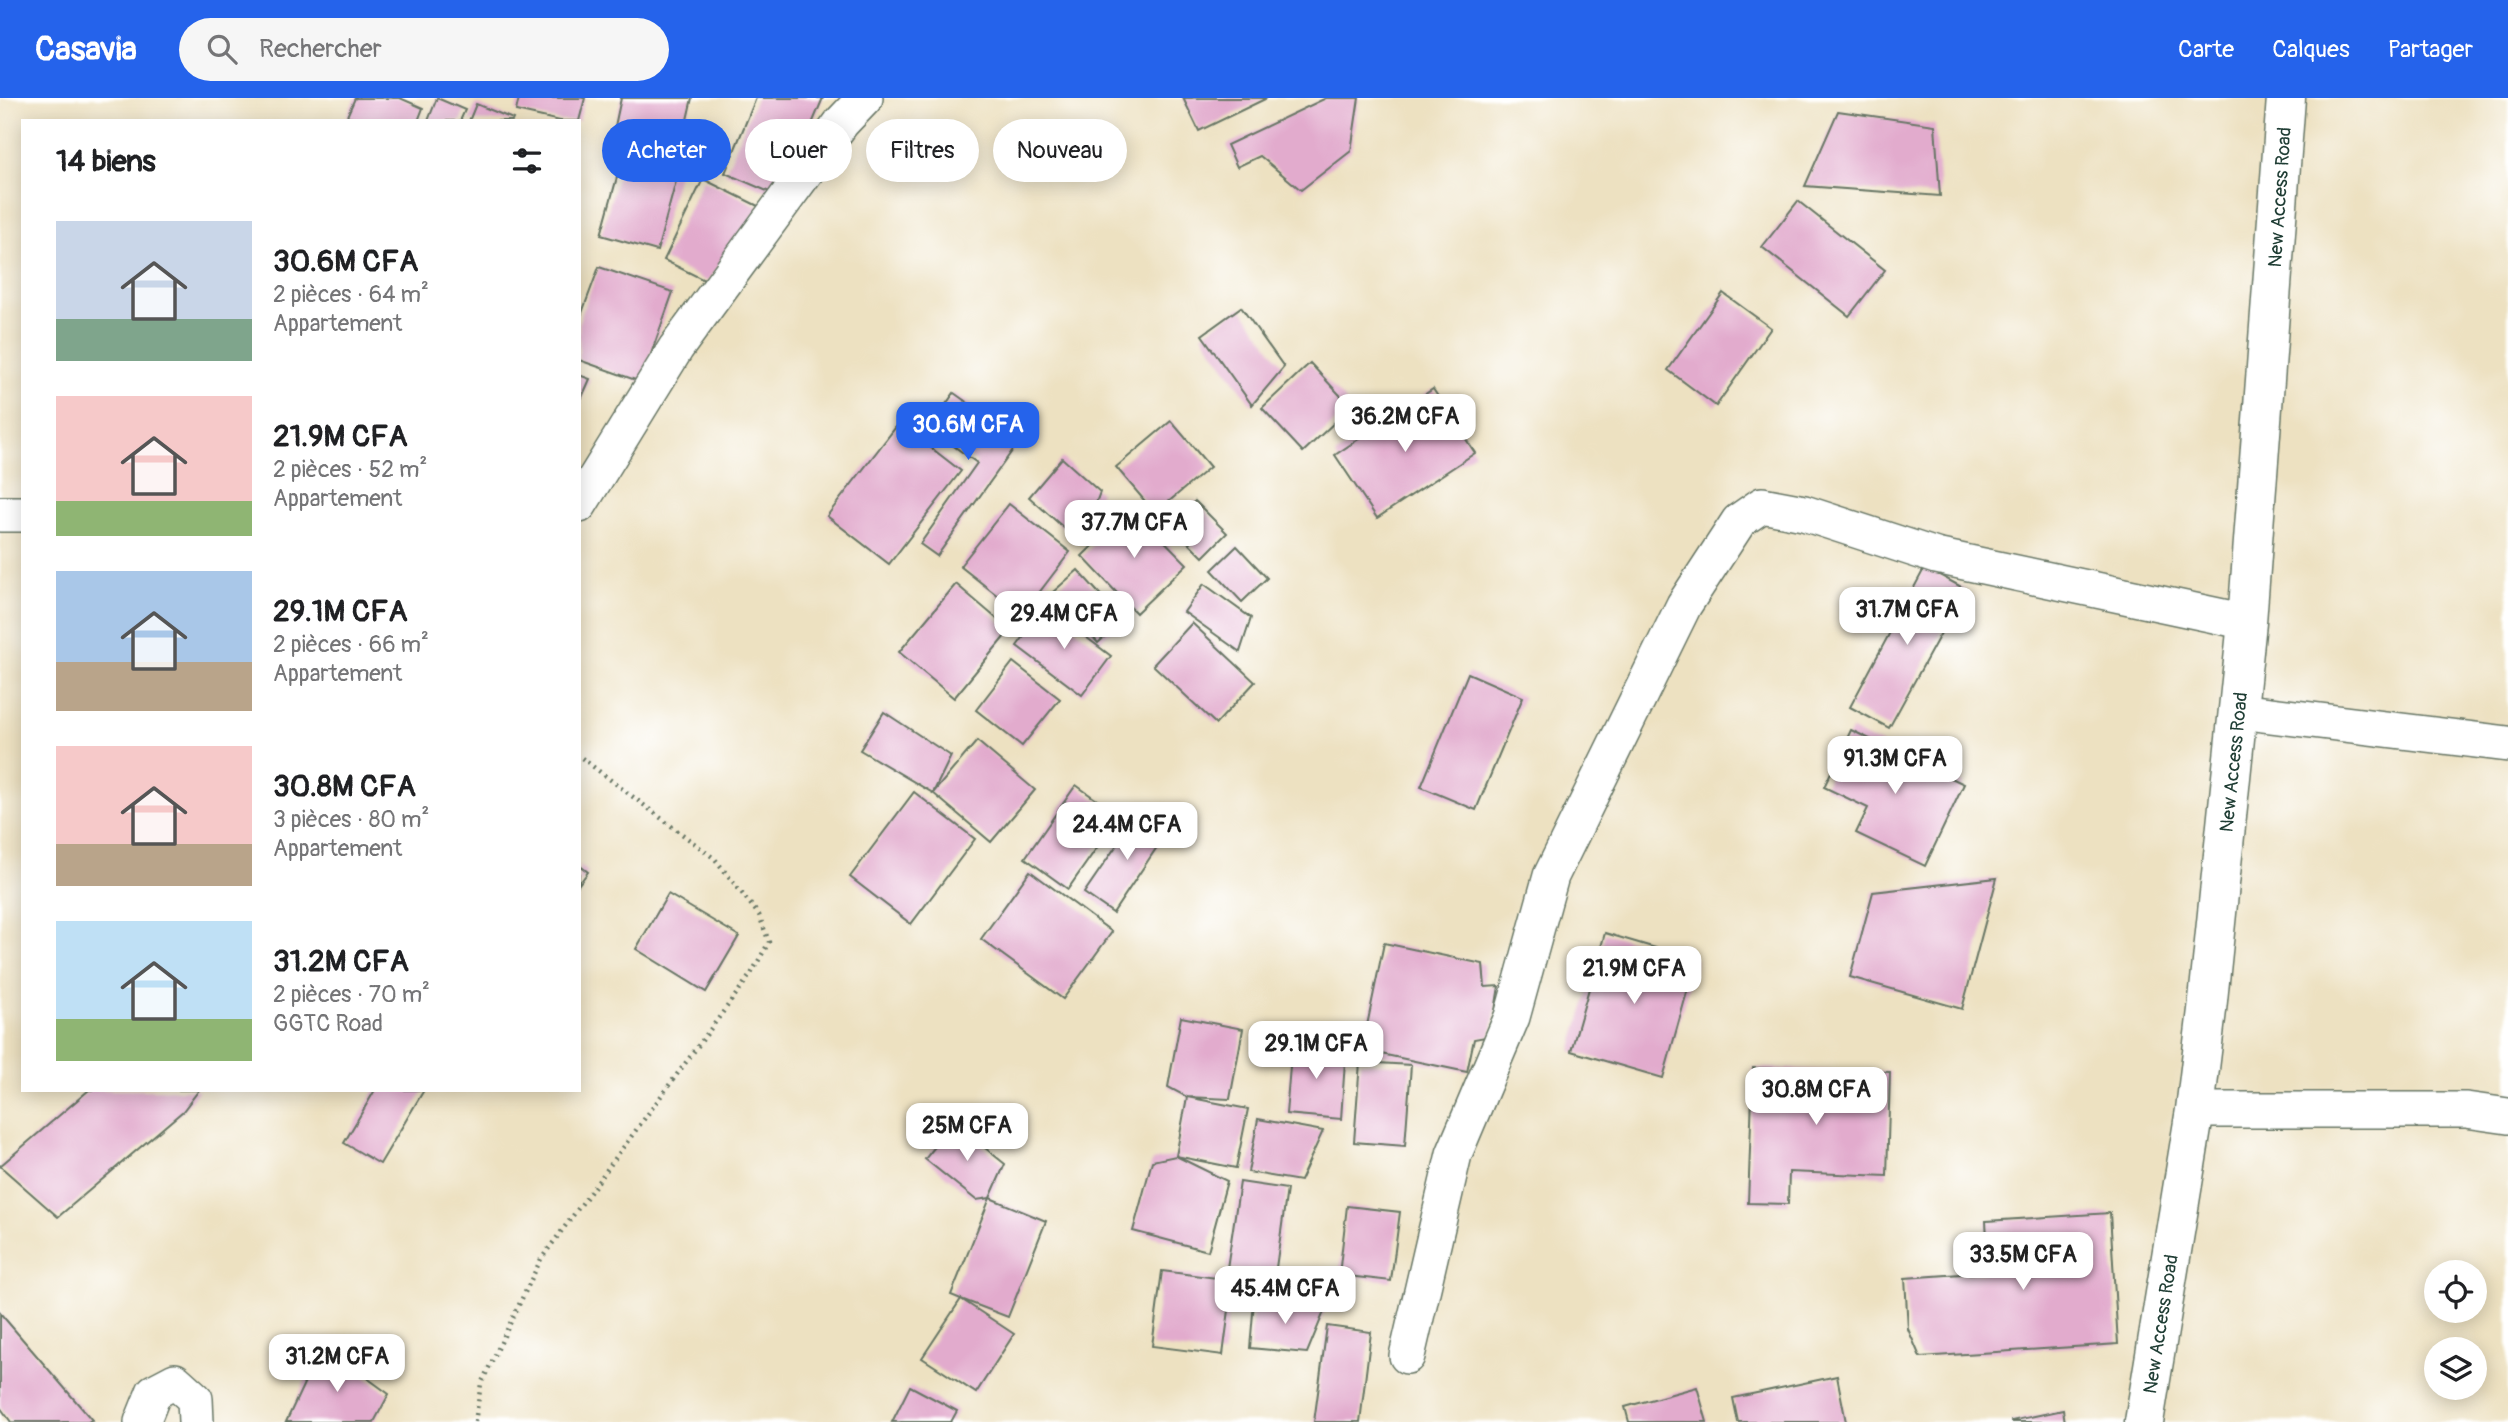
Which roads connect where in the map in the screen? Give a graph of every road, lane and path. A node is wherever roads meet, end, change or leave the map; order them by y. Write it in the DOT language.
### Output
graph roads {
  1 [pos="865,98"];
  2 [pos="2286,98"];
  3 [pos="581,502"];
  4 [pos="0,514"];
  5 [pos="21,514"];
  6 [pos="2248,622"];
  7 [pos="2238,711"];
  8 [pos="2508,744"];
  9 [pos="581,758"];
  10 [pos="2195,1110"];
  11 [pos="2508,1116"];
  12 [pos="1407,1356"];
  13 [pos="142,1422"];
  14 [pos="195,1422"];
  15 [pos="475,1422"];
  16 [pos="2144,1422"];
  1 -- 3 [label="street"];
  2 -- 6 [label="main road, New Access Road"];
  4 -- 5 [label="street"];
  6 -- 7 [label="main road, New Access Road"];
  6 -- 12 [label="street"];
  7 -- 8 [label="street"];
  7 -- 10 [label="main road, New Access Road"];
  9 -- 15 [label="path"];
  10 -- 11 [label="street"];
  10 -- 16 [label="main road, New Access Road"];
  13 -- 14 [label="street"];
}
